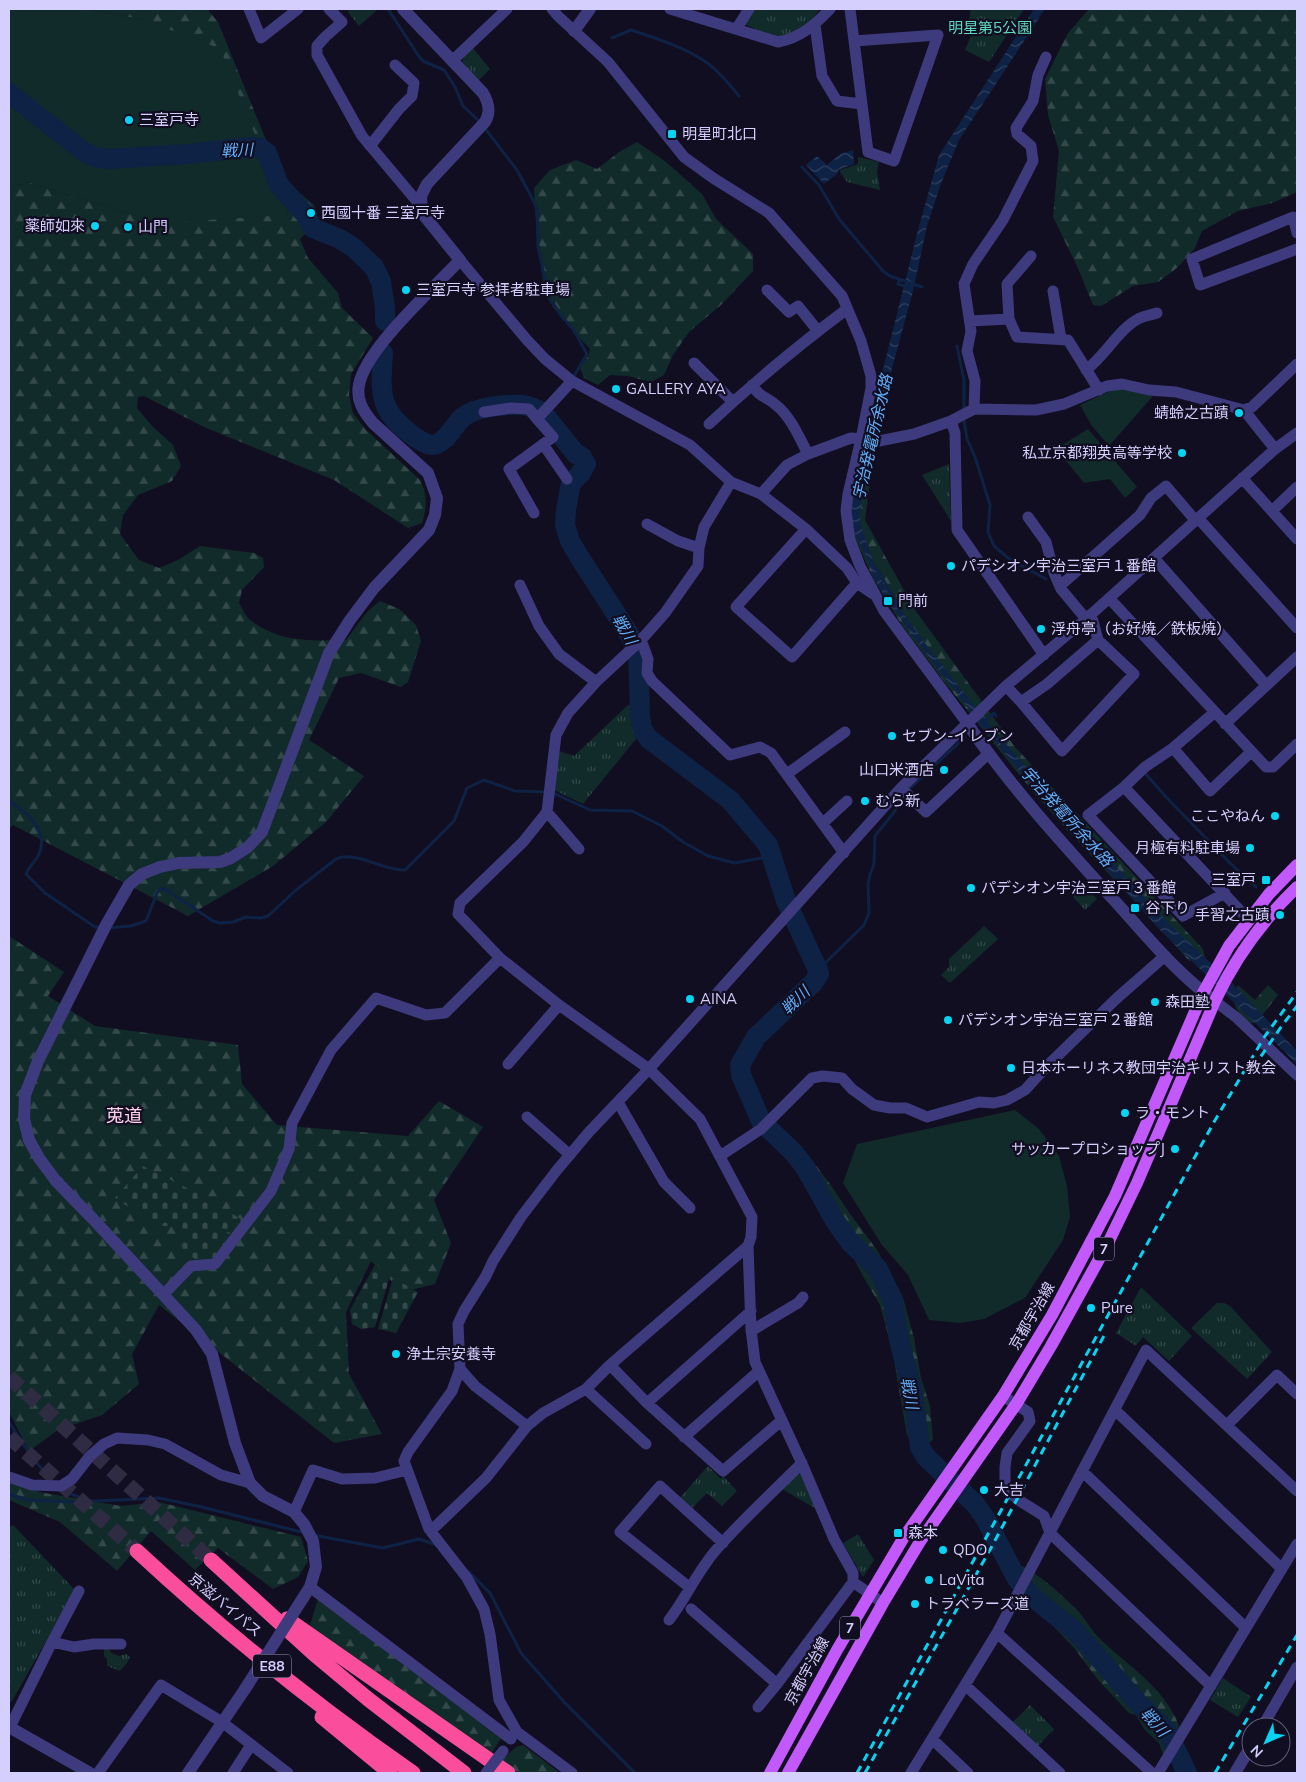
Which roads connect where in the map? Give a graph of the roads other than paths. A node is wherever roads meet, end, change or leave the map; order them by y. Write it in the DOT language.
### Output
graph roads {
  1 [pos="249,9"];
  2 [pos="298,9"];
  3 [pos="329,9"];
  4 [pos="405,9"];
  5 [pos="507,9"];
  6 [pos="552,9"];
  7 [pos="590,9"];
  8 [pos="673,9"];
  9 [pos="748,9"];
  10 [pos="830,9"];
  11 [pos="850,9"];
  12 [pos="815,25"];
  13 [pos="737,28"];
  14 [pos="574,31"];
  15 [pos="854,41"];
  16 [pos="1046,57"];
  17 [pos="452,61"];
  18 [pos="394,65"];
  19 [pos="862,104"];
  20 [pos="370,146"];
  21 [pos="420,205"];
  22 [pos="1297,233"];
  23 [pos="1297,249"];
  24 [pos="1031,256"];
  25 [pos="460,260"];
  26 [pos="1053,290"];
  27 [pos="769,296"];
  28 [pos="847,309"];
  29 [pos="1157,313"];
  30 [pos="1008,319"];
  31 [pos="970,322"];
  32 [pos="818,331"];
  33 [pos="1061,339"];
  34 [pos="694,362"];
  35 [pos="1297,364"];
  36 [pos="1086,370"];
  37 [pos="572,381"];
  38 [pos="752,385"];
  39 [pos="1099,390"];
  40 [pos="733,402"];
  41 [pos="974,409"];
  42 [pos="1244,410"];
  43 [pos="484,412"];
  44 [pos="540,415"];
  45 [pos="951,421"];
  46 [pos="709,424"];
  47 [pos="1297,433"];
  48 [pos="861,439"];
  49 [pos="543,444"];
  50 [pos="1275,449"];
  51 [pos="808,454"];
  52 [pos="1242,478"];
  53 [pos="567,479"];
  54 [pos="731,482"];
  55 [pos="1297,487"];
  56 [pos="761,494"];
  57 [pos="1272,511"];
  58 [pos="534,513"];
  59 [pos="1028,517"];
  60 [pos="1197,519"];
  61 [pos="647,524"];
  62 [pos="806,529"];
  63 [pos="1297,539"];
  64 [pos="699,548"];
  65 [pos="1154,558"];
  66 [pos="857,582"];
  67 [pos="520,585"];
  68 [pos="1060,586"];
  69 [pos="874,595"];
  70 [pos="1109,598"];
  71 [pos="1089,616"];
  72 [pos="1297,628"];
  73 [pos="1098,640"];
  74 [pos="636,644"];
  75 [pos="1044,655"];
  76 [pos="1297,658"];
  77 [pos="596,682"];
  78 [pos="1266,685"];
  79 [pos="1006,686"];
  80 [pos="1021,702"];
  81 [pos="1215,712"];
  82 [pos="969,721"];
  83 [pos="1225,724"];
  84 [pos="845,732"];
  85 [pos="1297,744"];
  86 [pos="1173,748"];
  87 [pos="1251,752"];
  88 [pos="988,754"];
  89 [pos="787,774"];
  90 [pos="1124,787"];
  91 [pos="904,791"];
  92 [pos="847,801"];
  93 [pos="547,812"];
  94 [pos="823,823"];
  95 [pos="579,849"];
  96 [pos="844,853"];
  97 [pos="1297,865"];
  98 [pos="1297,887"];
  99 [pos="1224,893"];
  100 [pos="1248,919"];
  101 [pos="1165,956"];
  102 [pos="500,958"];
  103 [pos="1205,988"];
  104 [pos="1216,998"];
  105 [pos="559,1005"];
  106 [pos="508,1064"];
  107 [pos="649,1069"];
  108 [pos="1297,1075"];
  109 [pos="618,1102"];
  110 [pos="528,1117"];
  111 [pos="570,1155"];
  112 [pos="720,1156"];
  113 [pos="690,1208"];
  114 [pos="748,1246"];
  115 [pos="164,1294"];
  116 [pos="803,1297"];
  117 [pos="751,1311"];
  118 [pos="751,1331"];
  119 [pos="610,1365"];
  120 [pos="460,1369"];
  121 [pos="759,1371"];
  122 [pos="586,1389"];
  123 [pos="1297,1394"];
  124 [pos="1004,1396"];
  125 [pos="647,1403"];
  126 [pos="1017,1404"];
  127 [pos="1114,1410"];
  128 [pos="782,1420"];
  129 [pos="1227,1425"];
  130 [pos="527,1426"];
  131 [pos="684,1437"];
  132 [pos="646,1444"];
  133 [pos="802,1463"];
  134 [pos="407,1470"];
  135 [pos="1082,1471"];
  136 [pos="9,1476"];
  137 [pos="250,1482"];
  138 [pos="1297,1491"];
  139 [pos="294,1512"];
  140 [pos="429,1529"];
  141 [pos="1050,1533"];
  142 [pos="723,1543"];
  143 [pos="1297,1544"];
  144 [pos="137,1551"];
  145 [pos="211,1560"];
  146 [pos="154,1567"];
  147 [pos="1282,1569"];
  148 [pos="853,1582"];
  149 [pos="239,1585"];
  150 [pos="689,1587"];
  151 [pos="79,1591"];
  152 [pos="306,1593"];
  153 [pos="870,1595"];
  154 [pos="883,1603"];
  155 [pos="690,1610"];
  156 [pos="669,1620"];
  157 [pos="1246,1628"];
  158 [pos="997,1633"];
  159 [pos="52,1642"];
  160 [pos="121,1644"];
  161 [pos="1297,1667"];
  162 [pos="777,1684"];
  163 [pos="965,1685"];
  164 [pos="1211,1686"];
  165 [pos="758,1707"];
  166 [pos="1268,1717"];
  167 [pos="222,1722"];
  168 [pos="10,1730"];
  169 [pos="514,1735"];
  170 [pos="932,1740"];
  171 [pos="252,1745"];
  172 [pos="90,1773"];
  173 [pos="98,1773"];
  174 [pos="188,1773"];
  175 [pos="233,1773"];
  176 [pos="288,1773"];
  177 [pos="390,1773"];
  178 [pos="413,1773"];
  179 [pos="464,1773"];
  180 [pos="486,1773"];
  181 [pos="508,1773"];
  182 [pos="572,1773"];
  183 [pos="770,1773"];
  184 [pos="788,1773"];
  185 [pos="911,1773"];
  186 [pos="968,1773"];
  187 [pos="1060,1773"];
  188 [pos="1152,1773"];
  189 [pos="1158,1773"];
  1 -- 2 [label="street"];
  3 -- 20 [label="street"];
  4 -- 17 [label="street"];
  5 -- 17 [label="street"];
  6 -- 14 [label="street"];
  7 -- 14 [label="street"];
  8 -- 13 [label="street"];
  9 -- 13 [label="street"];
  10 -- 12 [label="street"];
  11 -- 15 [label="street"];
  12 -- 13 [label="street"];
  12 -- 19 [label="street"];
  14 -- 28 [label="street"];
  15 -- 19 [label="street"];
  15 -- 19 [label="street"];
  16 -- 31 [label="street"];
  17 -- 21 [label="street"];
  18 -- 20 [label="street"];
  20 -- 21 [label="street"];
  21 -- 25 [label="street"];
  22 -- 23 [label="street"];
  24 -- 30 [label="street"];
  25 -- 37 [label="street"];
  25 -- 115 [label="street"];
  26 -- 33 [label="street"];
  27 -- 32 [label="street"];
  28 -- 32 [label="street"];
  28 -- 48 [label="street"];
  29 -- 36 [label="street"];
  30 -- 31 [label="street"];
  30 -- 33 [label="street"];
  31 -- 41 [label="street"];
  32 -- 38 [label="street"];
  33 -- 36 [label="street"];
  34 -- 40 [label="street"];
  35 -- 42 [label="street"];
  36 -- 39 [label="street"];
  37 -- 44 [label="street"];
  37 -- 54 [label="street"];
  38 -- 40 [label="street"];
  38 -- 51 [label="street"];
  39 -- 41 [label="street"];
  39 -- 42 [label="street"];
  40 -- 46 [label="street"];
  41 -- 45 [label="street"];
  42 -- 50 [label="street"];
  43 -- 44 [label="street"];
  44 -- 49 [label="street"];
  45 -- 48 [label="street"];
  45 -- 75 [label="street"];
  47 -- 50 [label="street"];
  48 -- 51 [label="street"];
  48 -- 69 [label="street"];
  49 -- 53 [label="street"];
  49 -- 58 [label="street"];
  50 -- 52 [label="street"];
  51 -- 56 [label="street"];
  52 -- 57 [label="street"];
  52 -- 60 [label="street"];
  54 -- 56 [label="street"];
  54 -- 64 [label="street"];
  55 -- 57 [label="street"];
  56 -- 62 [label="street"];
  57 -- 63 [label="street"];
  59 -- 68 [label="street"];
  60 -- 65 [label="street"];
  60 -- 68 [label="street"];
  60 -- 72 [label="street"];
  61 -- 64 [label="street"];
  62 -- 66 [label="street"];
  62 -- 66 [label="street"];
  64 -- 74 [label="street"];
  65 -- 70 [label="street"];
  65 -- 78 [label="street"];
  66 -- 69 [label="street"];
  67 -- 77 [label="street"];
  68 -- 71 [label="street"];
  69 -- 82 [label="street"];
  70 -- 71 [label="street"];
  70 -- 81 [label="street"];
  71 -- 73 [label="street"];
  71 -- 75 [label="street"];
  73 -- 80 [label="street"];
  73 -- 80 [label="street"];
  74 -- 77 [label="street"];
  74 -- 89 [label="street"];
  75 -- 79 [label="street"];
  76 -- 78 [label="street"];
  77 -- 93 [label="street"];
  78 -- 83 [label="street"];
  79 -- 80 [label="street"];
  79 -- 82 [label="street"];
  81 -- 83 [label="street"];
  81 -- 86 [label="street"];
  82 -- 88 [label="street"];
  82 -- 91 [label="street"];
  83 -- 87 [label="street"];
  84 -- 89 [label="street"];
  85 -- 87 [label="street"];
  86 -- 87 [label="street"];
  86 -- 90 [label="street"];
  88 -- 91 [label="street"];
  88 -- 101 [label="street"];
  89 -- 94 [label="street"];
  90 -- 99 [label="street"];
  90 -- 99 [label="street"];
  91 -- 96 [label="street"];
  92 -- 94 [label="street"];
  93 -- 95 [label="street"];
  93 -- 102 [label="street"];
  94 -- 96 [label="street"];
  96 -- 107 [label="street"];
  97 -- 100 [label="main road, 京都宇治線 / 7"];
  98 -- 104 [label="main road, 京都宇治線 / 7"];
  99 -- 100 [label="street"];
  100 -- 103 [label="main road, 京都宇治線 / 7"];
  101 -- 103 [label="street"];
  101 -- 112 [label="street"];
  102 -- 105 [label="street"];
  102 -- 115 [label="street"];
  103 -- 104 [label="street"];
  103 -- 124 [label="main road, 京都宇治線 / 7"];
  104 -- 108 [label="street"];
  104 -- 126 [label="main road, 京都宇治線 / 7"];
  105 -- 106 [label="street"];
  105 -- 107 [label="street"];
  107 -- 109 [label="street"];
  107 -- 112 [label="street"];
  109 -- 111 [label="street"];
  109 -- 113 [label="street"];
  110 -- 111 [label="street"];
  111 -- 120 [label="street"];
  112 -- 114 [label="street"];
  114 -- 117 [label="street"];
  114 -- 119 [label="street"];
  115 -- 137 [label="street"];
  116 -- 118 [label="street"];
  117 -- 118 [label="street"];
  117 -- 125 [label="street"];
  118 -- 121 [label="street"];
  119 -- 122 [label="street"];
  119 -- 125 [label="street"];
  120 -- 130 [label="street"];
  120 -- 134 [label="street"];
  121 -- 128 [label="street"];
  121 -- 131 [label="street"];
  122 -- 130 [label="street"];
  122 -- 132 [label="street"];
  123 -- 129 [label="street"];
  124 -- 126 [label="street"];
  124 -- 153 [label="main road, 京都宇治線 / 7"];
  125 -- 131 [label="street"];
  126 -- 141 [label="street"];
  126 -- 154 [label="main road, 京都宇治線 / 7"];
  127 -- 129 [label="street"];
  127 -- 135 [label="street"];
  127 -- 147 [label="street"];
  128 -- 131 [label="street"];
  128 -- 133 [label="street"];
  129 -- 138 [label="street"];
  130 -- 140 [label="street"];
  133 -- 142 [label="street"];
  133 -- 148 [label="street"];
  134 -- 139 [label="street"];
  134 -- 140 [label="street"];
  135 -- 141 [label="street"];
  135 -- 157 [label="street"];
  136 -- 137 [label="street"];
  137 -- 139 [label="street"];
  139 -- 152 [label="street"];
  140 -- 169 [label="street"];
  141 -- 158 [label="street"];
  141 -- 164 [label="street"];
  142 -- 150 [label="street"];
  142 -- 150 [label="street"];
  143 -- 147 [label="street"];
  144 -- 146 [label="highway, 京滋バイパス / E88"];
  145 -- 149 [label="highway, 京滋バイパス / E88"];
  146 -- 177 [label="highway"];
  146 -- 178 [label="highway, 京滋バイパス / E88"];
  147 -- 157 [label="street"];
  148 -- 153 [label="street"];
  148 -- 162 [label="street"];
  149 -- 179 [label="highway, 京滋バイパス / E88"];
  149 -- 181 [label="highway"];
  150 -- 156 [label="street"];
  151 -- 159 [label="street"];
  152 -- 167 [label="street, bridge"];
  152 -- 169 [label="street"];
  153 -- 154 [label="street"];
  153 -- 183 [label="main road, 京都宇治線 / 7"];
  154 -- 184 [label="main road, 京都宇治線 / 7"];
  155 -- 162 [label="street"];
  157 -- 164 [label="street"];
  158 -- 163 [label="street"];
  158 -- 188 [label="street"];
  159 -- 160 [label="street"];
  159 -- 168 [label="street"];
  161 -- 166 [label="street"];
  162 -- 165 [label="street"];
  163 -- 170 [label="street"];
  163 -- 187 [label="street"];
  164 -- 189 [label="street"];
  167 -- 171 [label="street"];
  167 -- 173 [label="street"];
  167 -- 174 [label="street"];
  168 -- 172 [label="street"];
  169 -- 180 [label="street, bridge"];
  169 -- 182 [label="street"];
  170 -- 185 [label="street"];
  170 -- 186 [label="street"];
  171 -- 175 [label="street"];
  171 -- 176 [label="street"];
}
